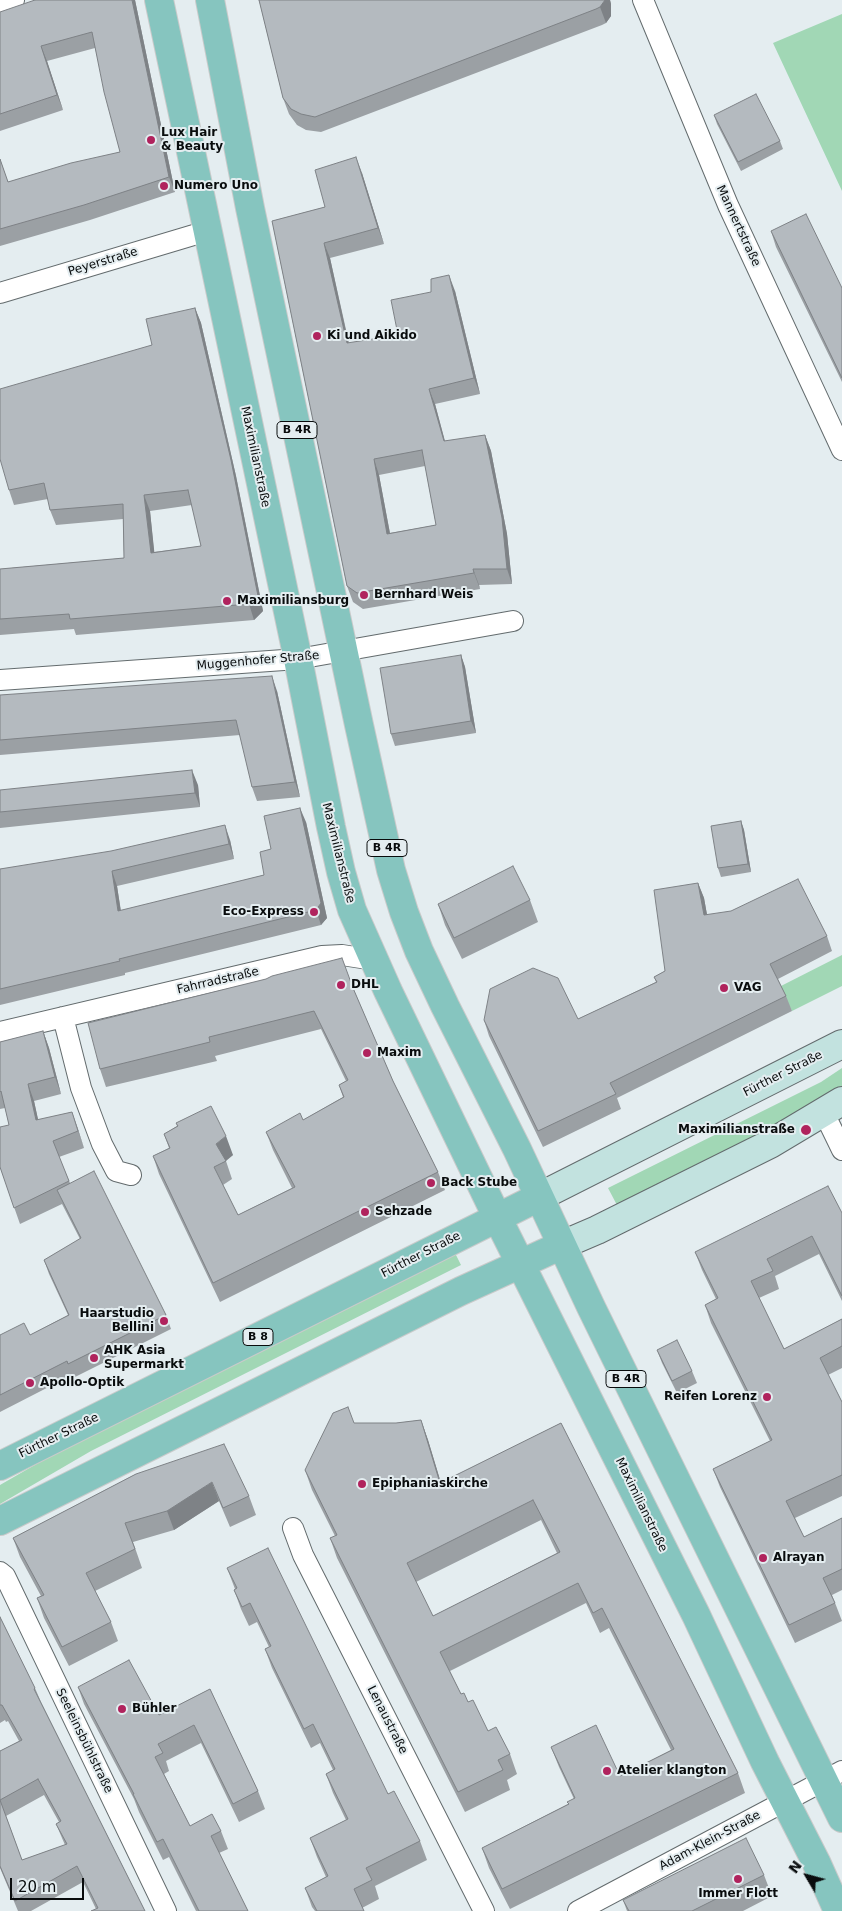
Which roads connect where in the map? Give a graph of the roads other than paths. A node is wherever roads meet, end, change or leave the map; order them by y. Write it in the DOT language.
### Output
graph roads {
  1 [pos="14,0"];
  2 [pos="159,0"];
  3 [pos="210,0"];
  4 [pos="642,0"];
  5 [pos="0,5"];
  6 [pos="207,231"];
  7 [pos="0,293"];
  8 [pos="842,450"];
  9 [pos="513,621"];
  10 [pos="344,651"];
  11 [pos="298,658"];
  12 [pos="0,680"];
  13 [pos="374,960"];
  14 [pos="63,1017"];
  15 [pos="0,1032"];
  16 [pos="842,1044"];
  17 [pos="833,1107"];
  18 [pos="842,1150"];
  19 [pos="131,1175"];
  20 [pos="540,1197"];
  21 [pos="497,1217"];
  22 [pos="562,1245"];
  23 [pos="520,1263"];
  24 [pos="0,1466"];
  25 [pos="0,1521"];
  26 [pos="293,1528"];
  27 [pos="0,1572"];
  28 [pos="833,1776"];
  29 [pos="784,1801"];
  30 [pos="842,1818"];
  31 [pos="166,1911"];
  32 [pos="484,1911"];
  33 [pos="578,1911"];
  34 [pos="838,1911"];
  1 -- 5 [label="street"];
  2 -- 6 [label="main road, Maximilianstraße"];
  3 -- 10 [label="main road, B 4R"];
  4 -- 8 [label="street, Mannertstraße"];
  6 -- 7 [label="street, Peyerstraße"];
  6 -- 11 [label="main road, Maximilianstraße"];
  9 -- 10 [label="street, Muggenhofer Straße"];
  10 -- 11 [label="street, Muggenhofer Straße"];
  10 -- 20 [label="main road, B 4R"];
  11 -- 12 [label="street, Muggenhofer Straße"];
  11 -- 13 [label="main road, Maximilianstraße"];
  13 -- 14 [label="street, Fahrradstraße"];
  13 -- 21 [label="main road, Maximilianstraße"];
  14 -- 15 [label="street, Fahrradstraße"];
  14 -- 19 [label="street"];
  16 -- 20 [label="main road, Fürther Straße"];
  17 -- 18 [label="street"];
  17 -- 22 [label="main road"];
  20 -- 21 [label="main road, Fürther Straße"];
  20 -- 22 [label="main road, B 4R"];
  21 -- 23 [label="main road, Maximilianstraße"];
  21 -- 24 [label="main road, Fürther Straße / B 8"];
  22 -- 23 [label="main road"];
  22 -- 28 [label="main road, B 4R"];
  23 -- 25 [label="main road"];
  23 -- 29 [label="main road, Maximilianstraße"];
  26 -- 32 [label="street, Lenaustraße"];
  27 -- 31 [label="street, Seeleinsbühlstraße"];
  28 -- 29 [label="street, Adam-Klein-Straße"];
  28 -- 30 [label="main road, B 4R"];
  29 -- 33 [label="street, Adam-Klein-Straße"];
  29 -- 34 [label="main road, Maximilianstraße"];
}
